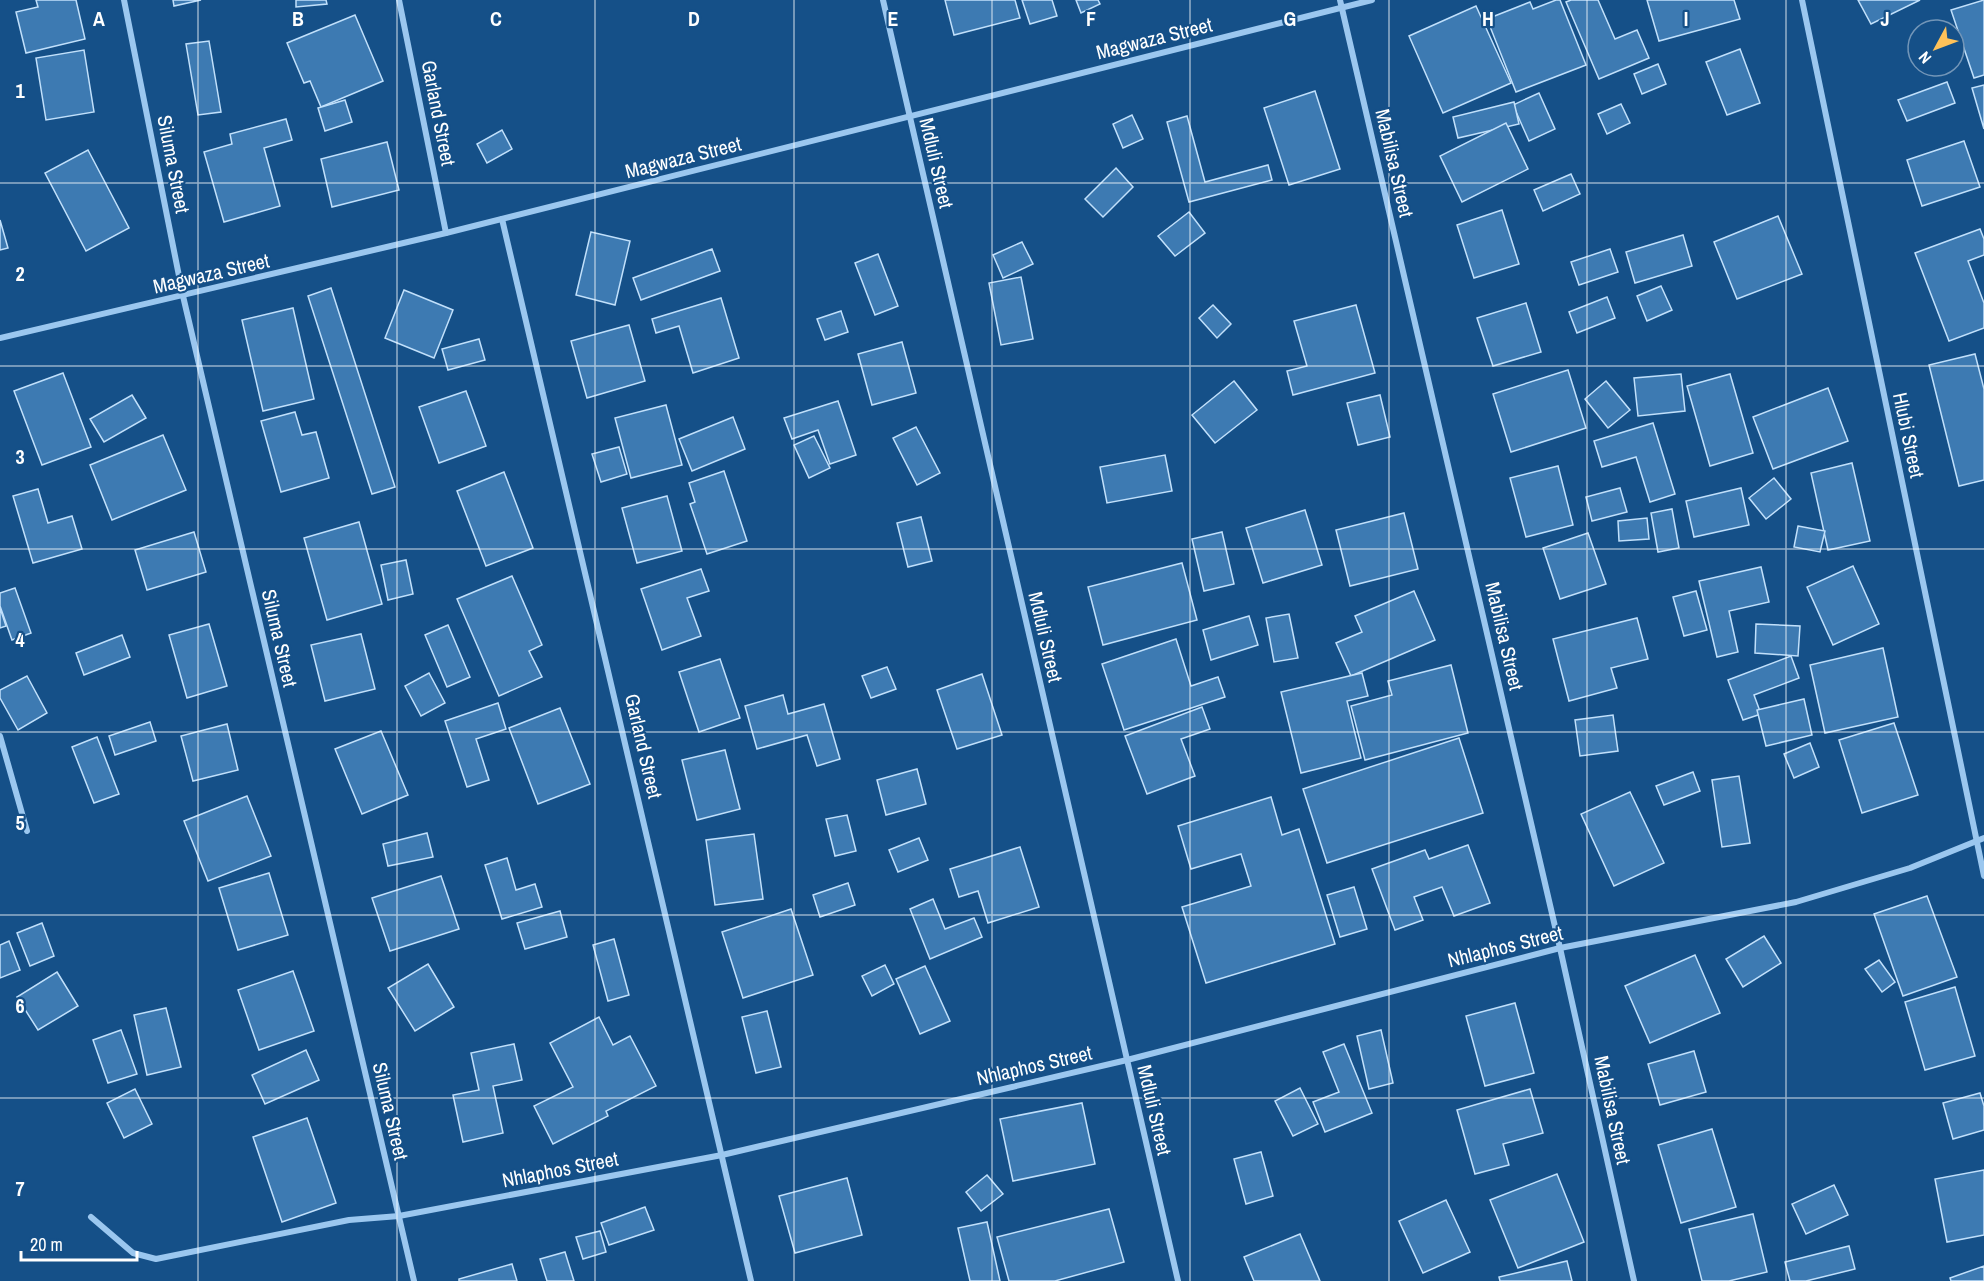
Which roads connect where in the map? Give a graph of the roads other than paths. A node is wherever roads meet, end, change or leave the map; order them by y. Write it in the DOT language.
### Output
graph roads {
  1 [pos="124,0"];
  2 [pos="399,0"];
  3 [pos="884,0"];
  4 [pos="1372,0"];
  5 [pos="1802,0"];
  6 [pos="1341,3"];
  7 [pos="909,118"];
  8 [pos="502,219"];
  9 [pos="446,233"];
  10 [pos="183,296"];
  11 [pos="0,338"];
  12 [pos="0,736"];
  13 [pos="27,831"];
  14 [pos="1984,838"];
  15 [pos="1976,841"];
  16 [pos="1984,876"];
  17 [pos="1560,948"];
  18 [pos="1127,1060"];
  19 [pos="722,1155"];
  20 [pos="399,1216"];
  21 [pos="91,1217"];
  22 [pos="414,1281"];
  23 [pos="751,1281"];
  24 [pos="1178,1281"];
  25 [pos="1634,1281"];
  1 -- 10 [label="street, Siluma Street"];
  2 -- 9 [label="street, Garland Street"];
  3 -- 7 [label="street, Mdluli Street"];
  4 -- 6 [label="street, Magwaza Street"];
  5 -- 15 [label="street, Hlubi Street"];
  6 -- 7 [label="street, Magwaza Street"];
  6 -- 17 [label="street, Mabilisa Street"];
  7 -- 8 [label="street, Magwaza Street"];
  7 -- 18 [label="street, Mdluli Street"];
  8 -- 9 [label="street, Magwaza Street"];
  8 -- 19 [label="street, Garland Street"];
  9 -- 10 [label="street, Magwaza Street"];
  10 -- 11 [label="street, Magwaza Street"];
  10 -- 20 [label="street, Siluma Street"];
  12 -- 13 [label="street"];
  14 -- 15 [label="street, Nhlaphos Street"];
  15 -- 16 [label="street, Hlubi Street"];
  15 -- 17 [label="street, Nhlaphos Street"];
  17 -- 18 [label="street, Nhlaphos Street"];
  17 -- 25 [label="street, Mabilisa Street"];
  18 -- 19 [label="street, Nhlaphos Street"];
  18 -- 24 [label="street, Mdluli Street"];
  19 -- 20 [label="street, Nhlaphos Street"];
  19 -- 23 [label="street, Garland Street"];
  20 -- 21 [label="street, Nhlaphos Street"];
  20 -- 22 [label="street, Siluma Street"];
}
